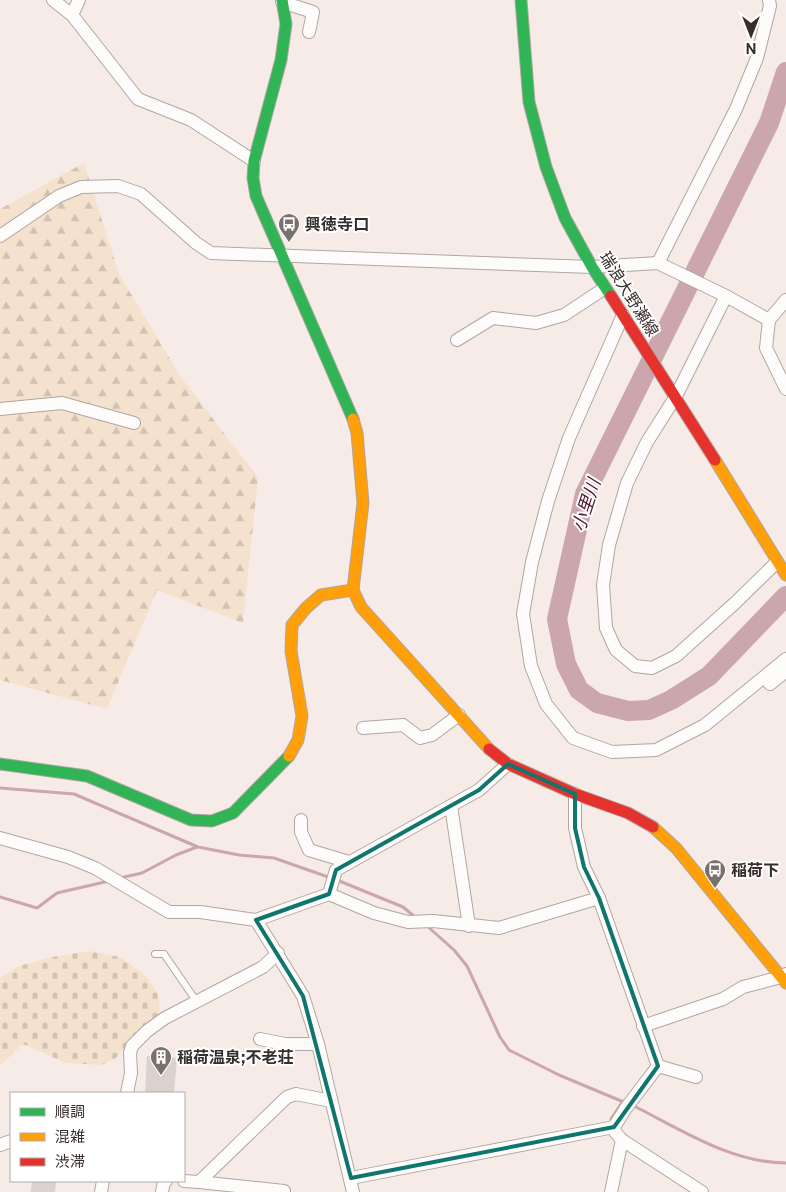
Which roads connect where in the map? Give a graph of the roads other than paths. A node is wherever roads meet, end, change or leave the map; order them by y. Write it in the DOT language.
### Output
graph roads {
  1 [pos="53,0"];
  2 [pos="79,0"];
  3 [pos="521,0"];
  4 [pos="769,0"];
  5 [pos="282,1"];
  6 [pos="72,15"];
  7 [pos="309,32"];
  8 [pos="254,161"];
  9 [pos="0,236"];
  10 [pos="280,254"];
  11 [pos="658,263"];
  12 [pos="592,267"];
  13 [pos="606,288"];
  14 [pos="726,296"];
  15 [pos="786,300"];
  16 [pos="625,319"];
  17 [pos="769,320"];
  18 [pos="457,340"];
  19 [pos="786,389"];
  20 [pos="674,393"];
  21 [pos="0,409"];
  22 [pos="134,423"];
  23 [pos="777,562"];
  24 [pos="786,575"];
  25 [pos="353,590"];
  26 [pos="786,659"];
  27 [pos="786,671"];
  28 [pos="765,677"];
  29 [pos="459,715"];
  30 [pos="363,728"];
  31 [pos="0,764"];
  32 [pos="508,764"];
  33 [pos="575,794"];
  34 [pos="452,806"];
  35 [pos="301,820"];
  36 [pos="0,838"];
  37 [pos="350,862"];
  38 [pos="329,894"];
  39 [pos="599,898"];
  40 [pos="256,920"];
  41 [pos="468,926"];
  42 [pos="278,953"];
  43 [pos="155,954"];
  44 [pos="784,978"];
  45 [pos="197,1002"];
  46 [pos="644,1026"];
  47 [pos="260,1039"];
  48 [pos="318,1044"];
  49 [pos="658,1066"];
  50 [pos="696,1078"];
  51 [pos="127,1092"];
  52 [pos="330,1101"];
  53 [pos="614,1127"];
  54 [pos="622,1140"];
  55 [pos="350,1178"];
  56 [pos="185,1181"];
  57 [pos="199,1182"];
  58 [pos="284,1191"];
  59 [pos="353,1192"];
  60 [pos="611,1192"];
  61 [pos="702,1192"];
  1 -- 6 [label="street"];
  2 -- 6 [label="street"];
  3 -- 12 [label="street, 瑞浪大野瀬線"];
  4 -- 11 [label="street"];
  5 -- 7 [label="street"];
  5 -- 8 [label="street"];
  6 -- 8 [label="street"];
  8 -- 10 [label="street"];
  9 -- 10 [label="street"];
  10 -- 12 [label="street"];
  10 -- 25 [label="street"];
  11 -- 12 [label="street"];
  11 -- 14 [label="street"];
  12 -- 13 [label="street, 瑞浪大野瀬線"];
  13 -- 16 [label="street, 瑞浪大野瀬線"];
  13 -- 18 [label="street"];
  14 -- 17 [label="street"];
  14 -- 20 [label="street"];
  15 -- 17 [label="street"];
  16 -- 20 [label="street, 瑞浪大野瀬線"];
  16 -- 28 [label="street"];
  17 -- 19 [label="street"];
  20 -- 23 [label="street, 瑞浪大野瀬線"];
  20 -- 23 [label="street"];
  21 -- 22 [label="street"];
  23 -- 24 [label="street, 瑞浪大野瀬線"];
  25 -- 29 [label="street"];
  25 -- 31 [label="street"];
  26 -- 28 [label="street"];
  27 -- 28 [label="street"];
  29 -- 30 [label="street"];
  29 -- 32 [label="street"];
  32 -- 33 [label="street"];
  32 -- 34 [label="street"];
  33 -- 39 [label="street"];
  33 -- 44 [label="street"];
  34 -- 37 [label="street"];
  34 -- 41 [label="street"];
  35 -- 37 [label="street"];
  36 -- 40 [label="street"];
  37 -- 38 [label="street"];
  38 -- 40 [label="street"];
  38 -- 41 [label="street"];
  39 -- 41 [label="street"];
  39 -- 46 [label="street"];
  40 -- 42 [label="street"];
  42 -- 45 [label="street"];
  42 -- 48 [label="street"];
  43 -- 45 [label="lane"];
  44 -- 46 [label="street"];
  45 -- 51 [label="street"];
  46 -- 49 [label="street"];
  47 -- 48 [label="street"];
  48 -- 52 [label="street"];
  49 -- 50 [label="street"];
  49 -- 53 [label="street"];
  52 -- 55 [label="street"];
  52 -- 57 [label="street"];
  53 -- 54 [label="street"];
  53 -- 55 [label="street"];
  54 -- 60 [label="street"];
  54 -- 61 [label="street"];
  55 -- 59 [label="street"];
  56 -- 57 [label="street"];
  57 -- 58 [label="street"];
}
